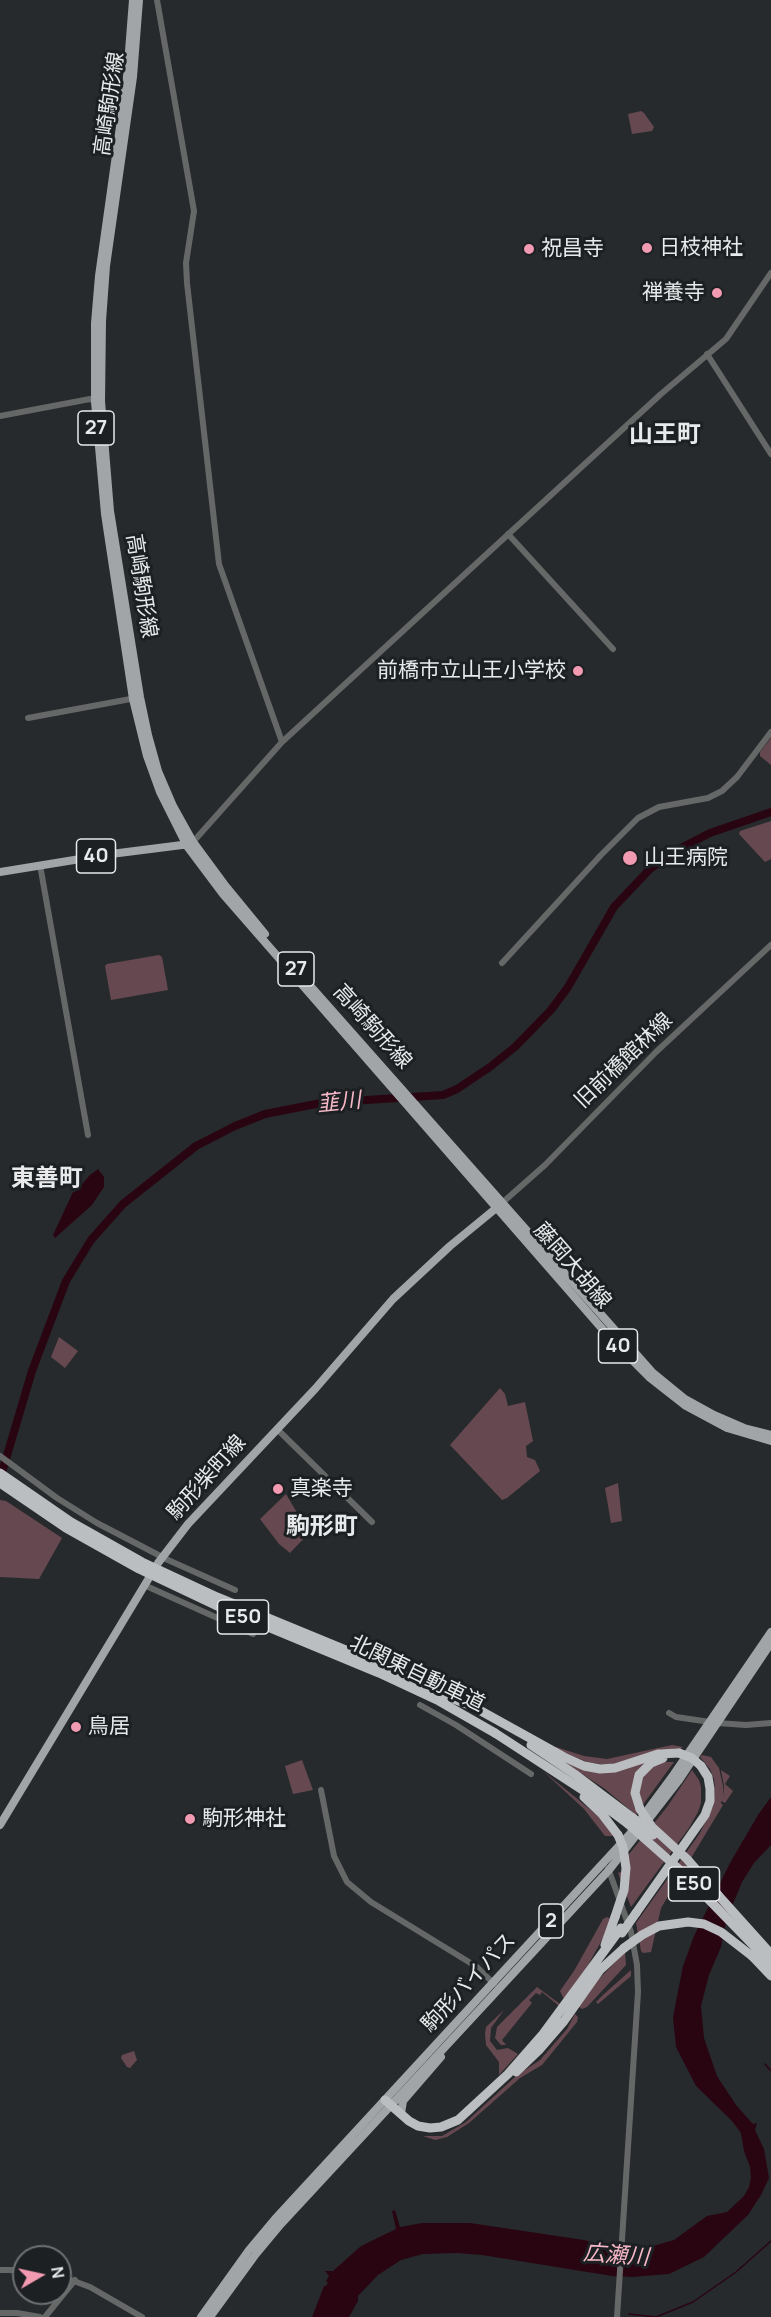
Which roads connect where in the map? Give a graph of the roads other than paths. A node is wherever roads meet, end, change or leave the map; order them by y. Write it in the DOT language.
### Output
graph roads {
  1 [pos="133,0"];
  2 [pos="139,0"];
  3 [pos="157,0"];
  4 [pos="771,273"];
  5 [pos="707,354"];
  6 [pos="98,402"];
  7 [pos="0,416"];
  8 [pos="771,454"];
  9 [pos="508,534"];
  10 [pos="613,649"];
  11 [pos="137,698"];
  12 [pos="28,718"];
  13 [pos="771,732"];
  14 [pos="282,742"];
  15 [pos="190,844"];
  16 [pos="40,865"];
  17 [pos="0,872"];
  18 [pos="771,945"];
  19 [pos="502,963"];
  20 [pos="88,1135"];
  21 [pos="499,1205"];
  22 [pos="277,1429"];
  23 [pos="771,1435"];
  24 [pos="771,1441"];
  25 [pos="1,1456"];
  26 [pos="0,1473"];
  27 [pos="0,1483"];
  28 [pos="372,1522"];
  29 [pos="163,1557"];
  30 [pos="144,1585"];
  31 [pos="235,1590"];
  32 [pos="771,1626"];
  33 [pos="771,1632"];
  34 [pos="253,1634"];
  35 [pos="770,1646"];
  36 [pos="756,1653"];
  37 [pos="420,1705"];
  38 [pos="669,1713"];
  39 [pos="713,1722"];
  40 [pos="771,1723"];
  41 [pos="678,1755"];
  42 [pos="545,1758"];
  43 [pos="531,1774"];
  44 [pos="321,1790"];
  45 [pos="630,1821"];
  46 [pos="0,1826"];
  47 [pos="607,1866"];
  48 [pos="718,1895"];
  49 [pos="622,1931"];
  50 [pos="755,1948"];
  51 [pos="603,1950"];
  52 [pos="771,1954"];
  53 [pos="771,1966"];
  54 [pos="600,1970"];
  55 [pos="771,1976"];
  56 [pos="496,1986"];
  57 [pos="456,2034"];
  58 [pos="388,2104"];
  59 [pos="401,2113"];
  60 [pos="72,2279"];
  61 [pos="75,2280"];
  62 [pos="0,2313"];
  63 [pos="40,2317"];
  64 [pos="45,2317"];
  65 [pos="142,2317"];
  66 [pos="201,2317"];
  67 [pos="210,2317"];
  68 [pos="616,2317"];
  1 -- 6 [label="main road, 高崎駒形線 / 27"];
  2 -- 6 [label="main road, 高崎駒形線 / 27"];
  3 -- 14 [label="street"];
  4 -- 5 [label="street"];
  5 -- 8 [label="street"];
  5 -- 9 [label="street"];
  6 -- 7 [label="street"];
  6 -- 11 [label="main road, 高崎駒形線 / 27"];
  9 -- 10 [label="street"];
  9 -- 14 [label="street"];
  11 -- 12 [label="street"];
  11 -- 15 [label="main road, 高崎駒形線 / 27"];
  13 -- 19 [label="street"];
  14 -- 15 [label="street"];
  15 -- 16 [label="main road, 40"];
  15 -- 21 [label="main road, 高崎駒形線 / 27"];
  16 -- 17 [label="main road, 40"];
  16 -- 20 [label="street"];
  18 -- 21 [label="street, 旧前橋館林線"];
  21 -- 22 [label="main road, 駒形柴町線"];
  21 -- 23 [label="main road, 藤岡大胡線 / 40"];
  21 -- 24 [label="main road, 藤岡大胡線 / 40"];
  22 -- 28 [label="street"];
  22 -- 29 [label="main road, 駒形柴町線"];
  25 -- 29 [label="street"];
  26 -- 42 [label="highway, 北関東自動車道 / E50, bridge"];
  27 -- 42 [label="highway, 北関東自動車道 / E50, bridge"];
  29 -- 30 [label="main road, 駒形柴町線"];
  29 -- 31 [label="street"];
  30 -- 34 [label="street"];
  30 -- 46 [label="main road, 駒形柴町線"];
  32 -- 36 [label="main road, 2"];
  33 -- 36 [label="main road, 駒形バイパス / 2"];
  35 -- 39 [label="main road, 駒形バイパス / 2"];
  36 -- 39 [label="main road, 駒形バイパス / 2"];
  37 -- 43 [label="street"];
  38 -- 39 [label="street"];
  39 -- 40 [label="street"];
  39 -- 47 [label="main road, 駒形バイパス / 2"];
  41 -- 42 [label="highway"];
  41 -- 48 [label="highway, bridge"];
  41 -- 49 [label="highway, bridge"];
  42 -- 45 [label="highway, 北関東自動車道 / E50"];
  42 -- 51 [label="highway, bridge"];
  44 -- 56 [label="street"];
  45 -- 48 [label="highway, 北関東自動車道 / E50, bridge"];
  45 -- 50 [label="highway, 北関東自動車道 / E50, bridge"];
  47 -- 56 [label="main road, 駒形バイパス / 2"];
  47 -- 68 [label="street"];
  48 -- 50 [label="highway, 北関東自動車道 / E50"];
  49 -- 51 [label="highway"];
  49 -- 54 [label="highway"];
  50 -- 52 [label="highway, 北関東自動車道 / E50"];
  50 -- 53 [label="highway, 北関東自動車道 / E50"];
  50 -- 54 [label="highway, bridge"];
  50 -- 55 [label="highway"];
  51 -- 59 [label="highway"];
  54 -- 58 [label="highway"];
  56 -- 57 [label="main road, 駒形バイパス / 2"];
  56 -- 58 [label="main road, 駒形バイパス / 2"];
  57 -- 58 [label="main road, 駒形バイパス / 2"];
  57 -- 59 [label="main road"];
  58 -- 59 [label="highway"];
  58 -- 66 [label="main road, 駒形バイパス / 2"];
  58 -- 67 [label="main road, 駒形バイパス / 2"];
  60 -- 61 [label="street"];
  61 -- 64 [label="street"];
  61 -- 65 [label="street"];
  62 -- 63 [label="street"];
}
